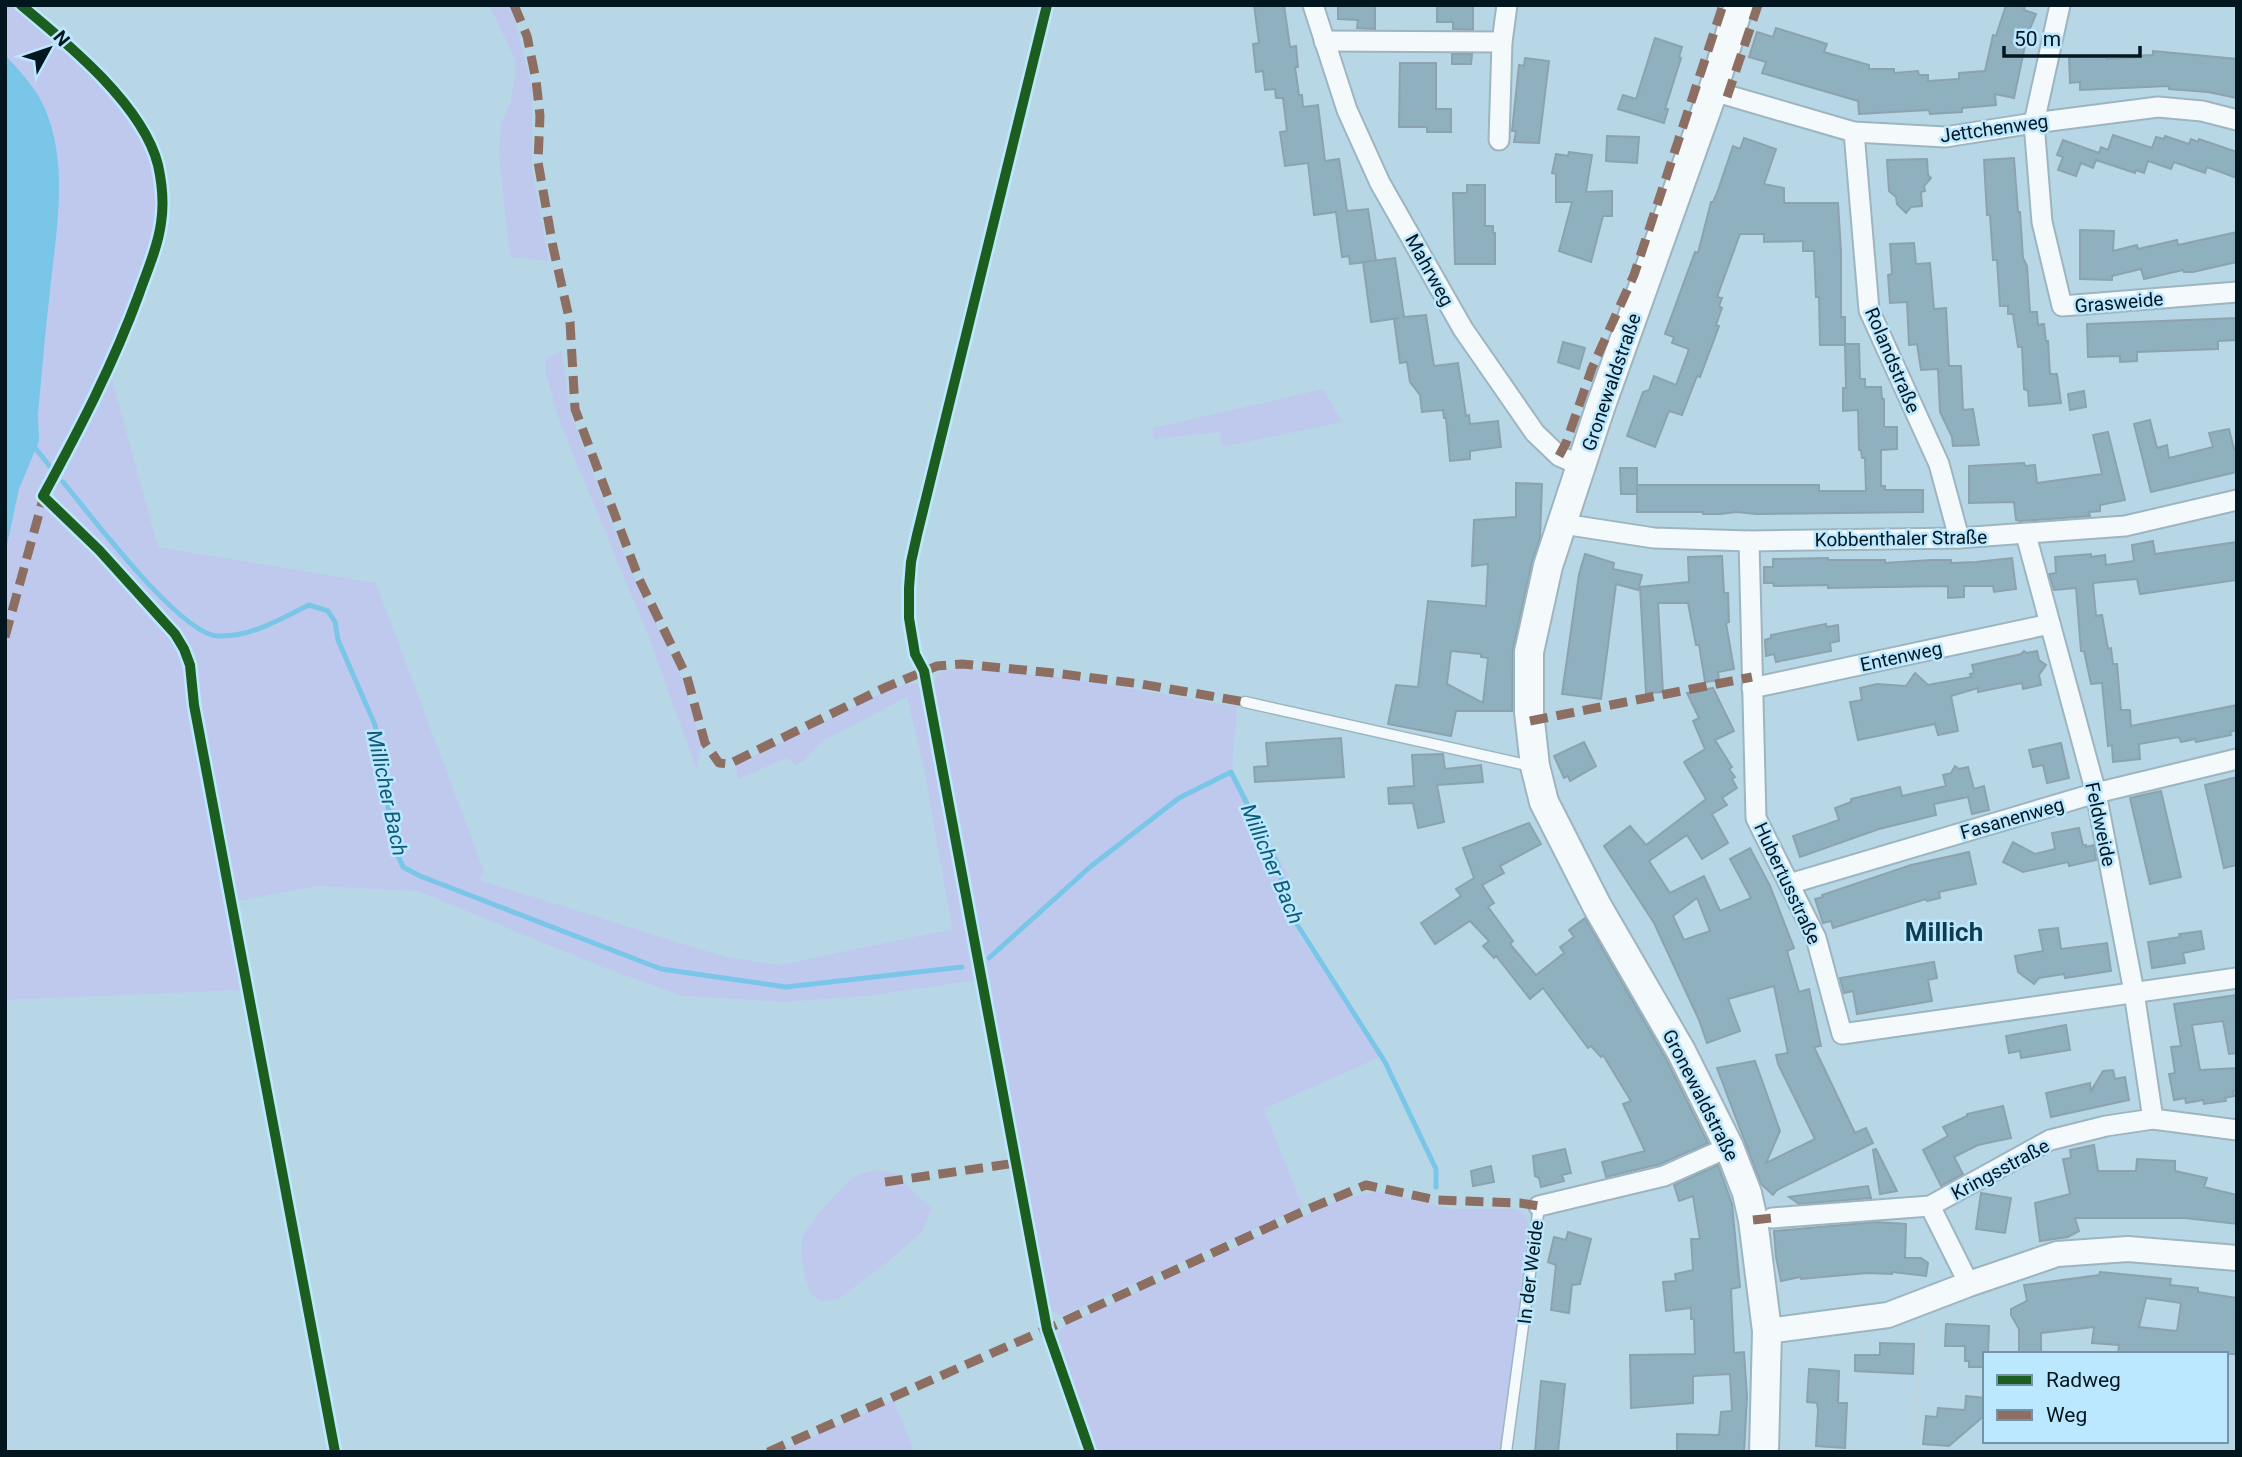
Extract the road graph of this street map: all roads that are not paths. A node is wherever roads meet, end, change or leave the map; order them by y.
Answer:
1 (1312, 5) edge
2 (1507, 5) edge
3 (1739, 5) edge
4 (2060, 5) edge
5 (1324, 41) junction
6 (1502, 42) junction
7 (1713, 91) junction
8 (2237, 120) edge
9 (2034, 122) junction
10 (1854, 132) junction
11 (1499, 140) dead end
12 (2237, 292) edge
13 (1582, 466) junction
14 (2237, 500) edge
15 (1563, 524) junction
16 (2026, 535) junction
17 (1959, 538) junction
18 (1749, 541) junction
19 (2050, 624) junction
20 (1752, 688) junction
21 (1245, 702) dead end
22 (2237, 759) edge
23 (1535, 766) junction
24 (2096, 793) junction
25 (1789, 884) junction
26 (2237, 978) edge
27 (2134, 992) junction
28 (2152, 1119) junction
29 (2237, 1130) edge
30 (1728, 1147) junction
31 (1539, 1206) joint
32 (1930, 1206) junction
33 (1772, 1219) dead end
34 (2237, 1258) edge
35 (1969, 1284) junction
36 (1767, 1331) junction
37 (1506, 1452) edge
38 (1764, 1452) edge

1 - 5 street, Mahrweg
2 - 6 street
3 - 7 main road, Gronewaldstraße
4 - 9 street
5 - 6 street
5 - 13 street, Mahrweg
6 - 11 street
7 - 10 street, Jettchenweg
7 - 13 main road, Gronewaldstraße
8 - 9 street, Jettchenweg
9 - 10 street, Jettchenweg
9 - 12 street, Grasweide
10 - 17 street, Rolandstraße
13 - 15 main road, Gronewaldstraße
14 - 16 street, Kobbenthaler Straße
15 - 18 street, Kobbenthaler Straße
15 - 23 main road, Gronewaldstraße
16 - 17 street, Kobbenthaler Straße
16 - 19 street, Feldweide
17 - 18 street, Kobbenthaler Straße
18 - 20 street, Hubertusstraße
19 - 20 street, Entenweg
19 - 24 street, Feldweide
20 - 25 street, Hubertusstraße
21 - 23 lane
22 - 24 street, Fasanenweg
23 - 30 main road, Gronewaldstraße
24 - 25 street, Fasanenweg
24 - 27 street, Feldweide
25 - 27 street, Hubertusstraße
26 - 27 street, Hubertusstraße
27 - 28 street, Feldweide
28 - 29 street, Kringsstraße
28 - 32 street, Kringsstraße
30 - 31 street, In der Weide
30 - 36 main road, Gronewaldstraße
31 - 37 lane, In der Weide
32 - 33 street, Kringsstraße
32 - 35 street, Kringsstraße
34 - 35 street
35 - 36 street
36 - 38 main road, Gronewaldstraße

